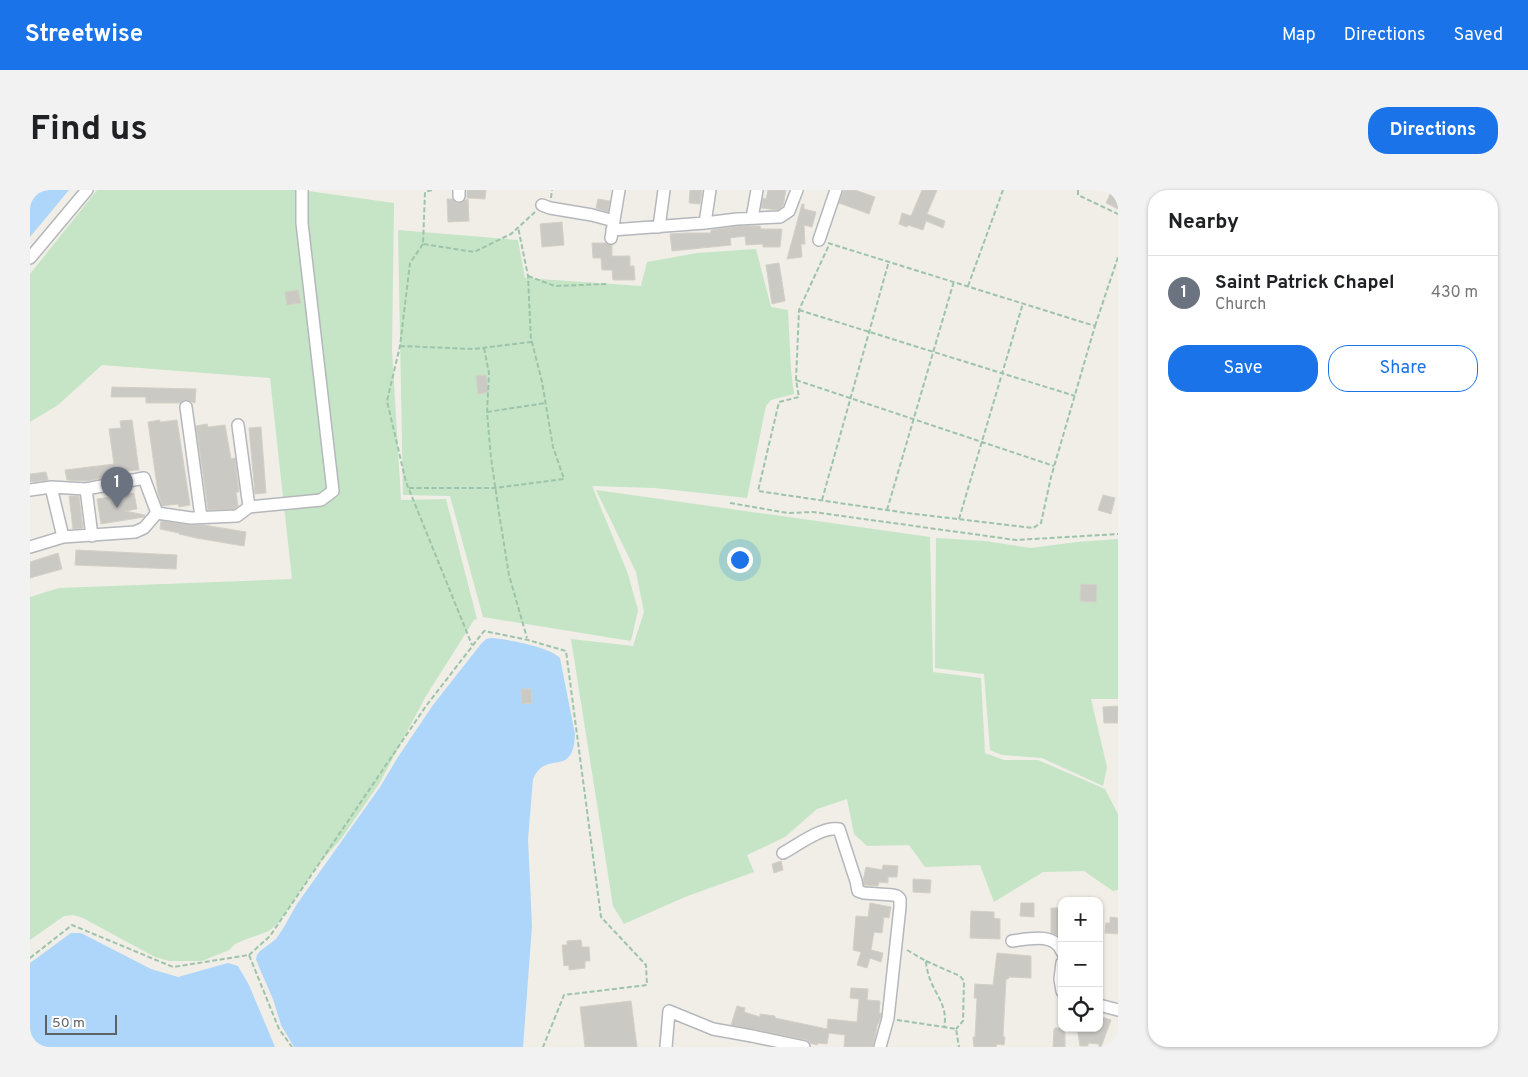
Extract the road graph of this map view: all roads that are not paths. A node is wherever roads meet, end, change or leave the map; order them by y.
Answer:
1 (87, 190) edge
2 (302, 190) edge
3 (619, 190) edge
4 (664, 190) edge
5 (710, 190) edge
6 (757, 190) edge
7 (797, 190) edge
8 (836, 190) edge
9 (542, 205) road end
10 (752, 218) junction
11 (704, 224) junction
12 (659, 227) junction
13 (612, 230) junction
14 (824, 242) road end
15 (30, 258) edge
16 (186, 407) dead end
17 (238, 425) dead end
18 (51, 487) junction
19 (86, 488) junction
20 (30, 490) edge
21 (249, 507) junction
22 (157, 513) junction
23 (201, 517) junction
24 (92, 536) junction
25 (63, 537) junction
26 (30, 547) edge
27 (783, 853) dead end
28 (1012, 941) dead end
29 (1058, 945) edge
30 (1103, 1006) edge
31 (1118, 1010) edge
32 (784, 1045) edge
33 (666, 1047) edge
34 (804, 1047) edge
35 (880, 1047) edge

1 - 15 street
2 - 21 street
3 - 13 street
4 - 12 street
5 - 11 street
6 - 10 street
7 - 10 street
8 - 14 street
9 - 13 street
10 - 11 street
11 - 12 street
12 - 13 street
16 - 23 street
17 - 21 street
18 - 19 street
18 - 20 street
18 - 25 street
19 - 22 street
19 - 24 street
21 - 23 street
22 - 23 street
22 - 24 street
24 - 25 street
25 - 26 street
27 - 35 street
28 - 29 street
30 - 31 street
32 - 33 street
32 - 34 street

